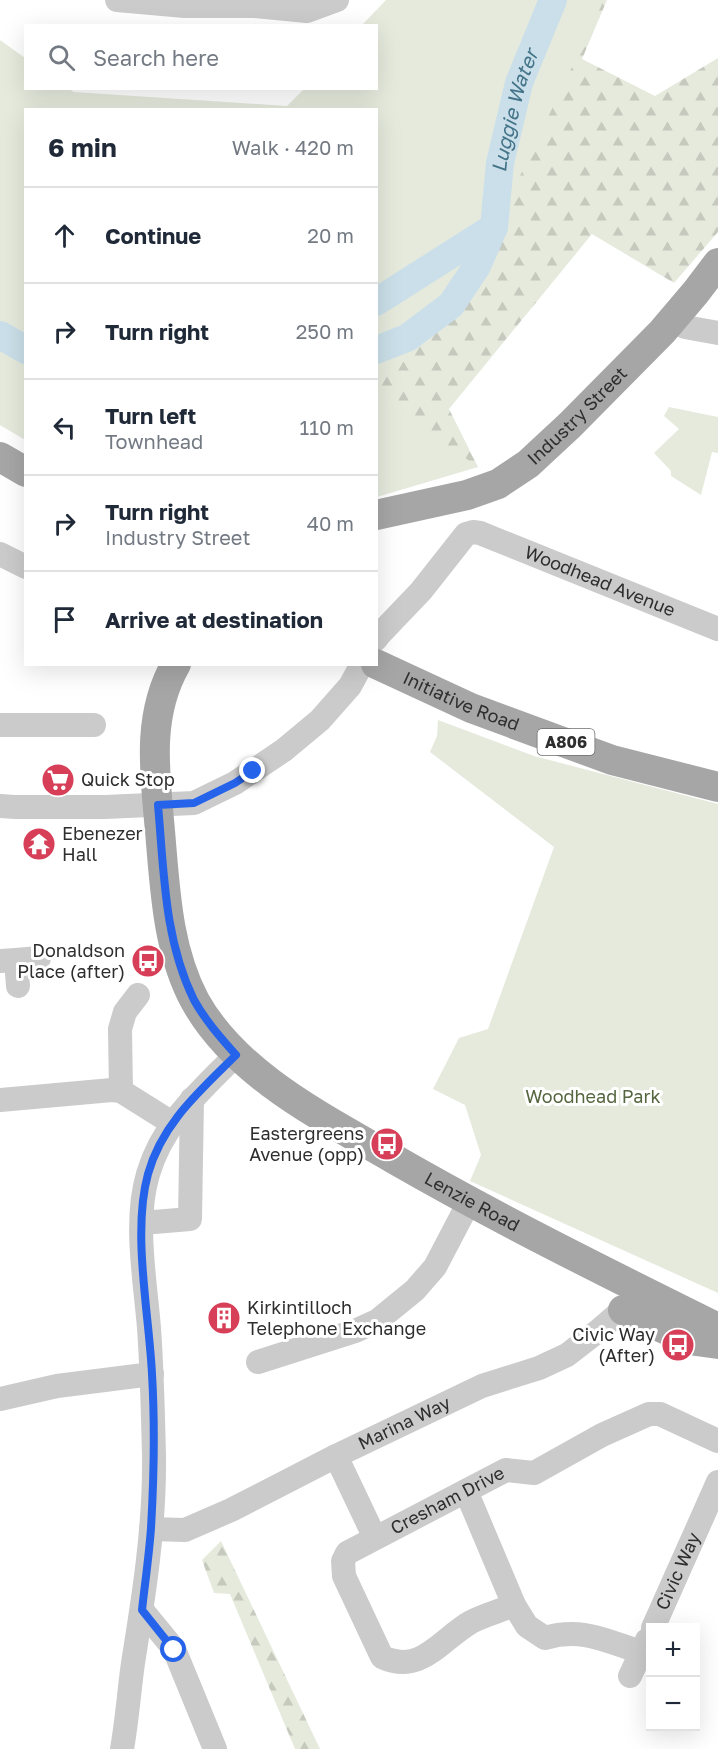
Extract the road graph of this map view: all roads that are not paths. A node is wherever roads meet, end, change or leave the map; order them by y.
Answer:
1 (117, 0) edge
2 (336, 0) edge
3 (718, 263) edge
4 (674, 319) junction
5 (718, 333) edge
6 (0, 457) edge
7 (24, 471) edge
8 (378, 515) edge
9 (718, 629) edge
10 (378, 637) edge
11 (378, 665) edge
12 (175, 666) edge
13 (361, 666) edge
14 (0, 725) edge
15 (94, 725) dead end
16 (718, 787) edge
17 (158, 805) junction
18 (0, 806) edge
19 (18, 960) edge
20 (18, 986) dead end
21 (138, 995) dead end
22 (236, 1055) junction
23 (121, 1091) junction
24 (192, 1098) junction
25 (0, 1100) edge
26 (172, 1123) junction
27 (469, 1202) junction
28 (142, 1223) junction
29 (633, 1301) junction
30 (718, 1328) edge
31 (718, 1344) edge
32 (258, 1362) dead end
33 (152, 1374) junction
34 (0, 1399) edge
35 (718, 1441) edge
36 (336, 1456) junction
37 (718, 1482) edge
38 (466, 1491) junction
39 (151, 1529) junction
40 (375, 1538) junction
41 (514, 1605) junction
42 (142, 1610) junction
43 (654, 1623) edge
44 (646, 1642) edge
45 (630, 1676) dead end
46 (122, 1749) edge
47 (215, 1749) edge

1 - 2 street
3 - 4 main road, Industry Street
4 - 5 street
4 - 8 main road, Industry Street
6 - 7 main road
9 - 10 street, Woodhead Avenue
11 - 16 main road, Initiative Road / A806
12 - 17 main road, Lenzie Road
13 - 17 street
14 - 15 street
17 - 18 street
17 - 22 main road, Lenzie Road
19 - 20 street
21 - 23 street
22 - 24 street
22 - 27 main road, Lenzie Road
23 - 25 street
23 - 26 street
24 - 26 street
24 - 28 street
26 - 28 street
27 - 29 main road, Lenzie Road
27 - 32 street
28 - 33 street
29 - 30 main road, Lenzie Road
29 - 31 main road
29 - 36 street, Marina Way
33 - 34 street
33 - 39 street
35 - 38 street, Cresham Drive
36 - 39 street, Marina Way
36 - 40 street
37 - 43 street, Civic Way
38 - 40 street, Cresham Drive
38 - 41 street
39 - 42 street
40 - 41 street, Cresham Drive
41 - 44 street
42 - 46 street
42 - 47 street
44 - 45 street

